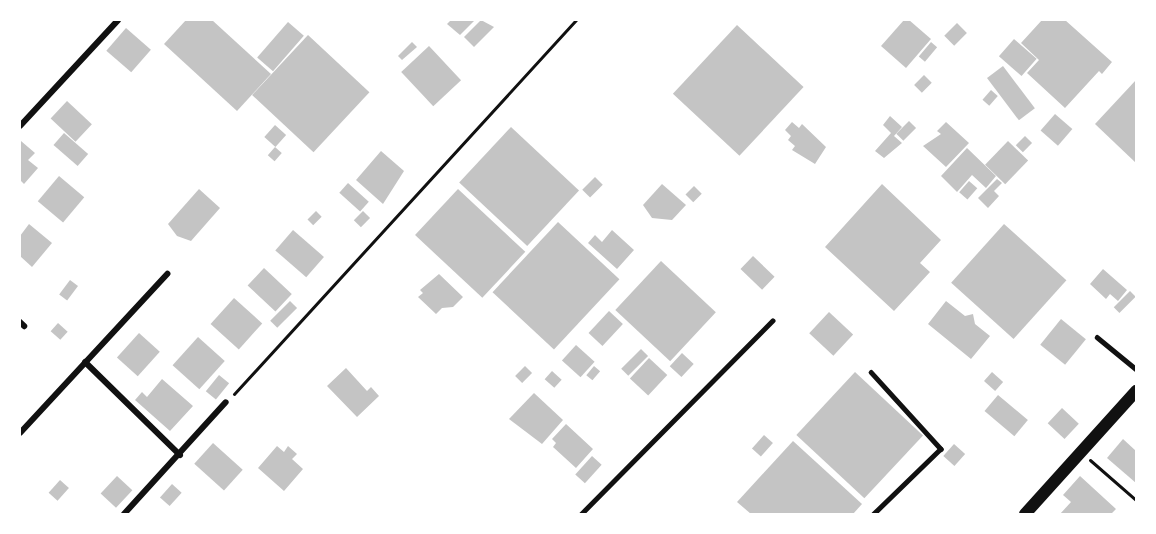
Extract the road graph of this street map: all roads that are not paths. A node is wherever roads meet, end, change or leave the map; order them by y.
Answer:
1 (118, 20) edge
2 (20, 126) edge
3 (166, 274) dead end
4 (772, 321) dead end
5 (1097, 337) dead end
6 (86, 362) junction
7 (1137, 369) edge
8 (871, 372) dead end
9 (1137, 391) edge
10 (226, 402) road end
11 (20, 433) edge
12 (180, 455) junction
13 (124, 514) edge
14 (581, 514) edge
15 (874, 514) edge
16 (1025, 514) edge

1 - 2 street
3 - 6 street
4 - 14 lane
5 - 7 lane
6 - 11 street
6 - 12 street
8 - 15 lane
9 - 16 main road
10 - 12 street
12 - 13 street

